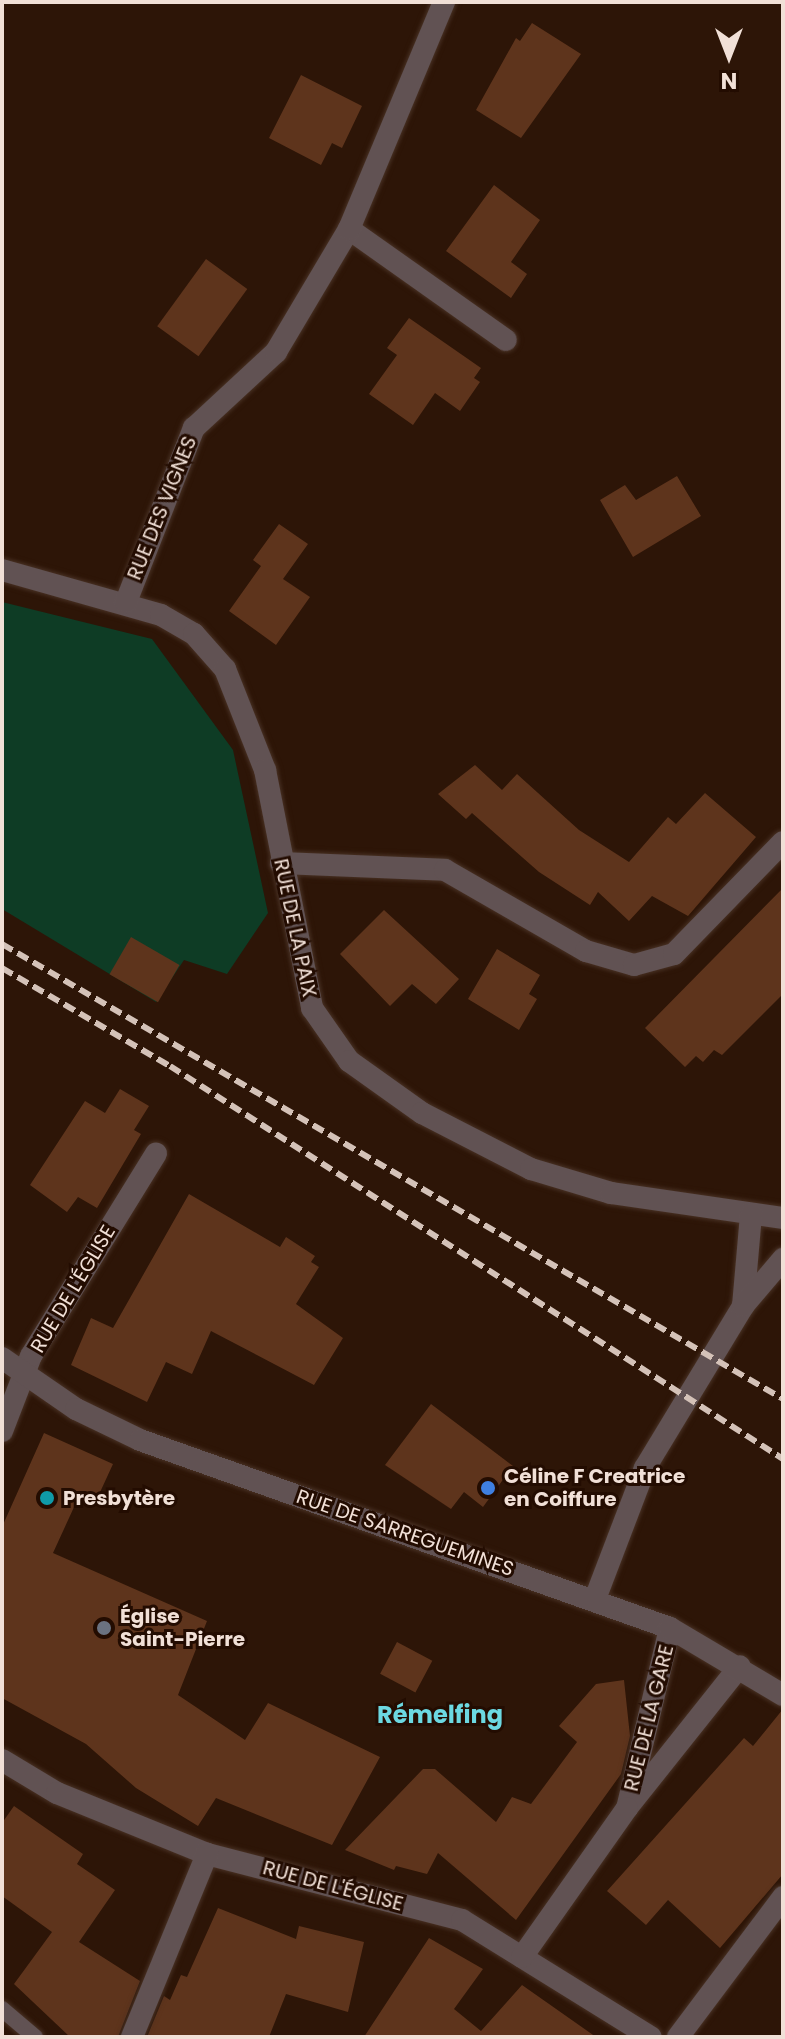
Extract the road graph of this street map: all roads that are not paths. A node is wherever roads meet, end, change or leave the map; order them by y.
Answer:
1 (444, 2) edge
2 (349, 229) junction
3 (506, 340) dead end
4 (2, 570) edge
5 (126, 602) junction
6 (783, 842) edge
7 (281, 863) junction
8 (156, 1154) dead end
9 (751, 1214) junction
10 (783, 1218) edge
11 (783, 1259) edge
12 (743, 1306) junction
13 (2, 1358) edge
14 (25, 1376) junction
15 (2, 1431) edge
16 (595, 1599) junction
17 (670, 1628) junction
18 (740, 1666) junction
19 (783, 1695) edge
20 (2, 1760) edge
21 (627, 1808) junction
22 (207, 1854) junction
23 (783, 1897) edge
24 (522, 1957) junction
25 (2, 2009) edge
26 (35, 2037) edge
27 (132, 2037) edge
28 (651, 2037) edge
29 (678, 2037) edge

1 - 2 street, RUE DES VIGNES
2 - 3 street
2 - 5 street, RUE DES VIGNES
4 - 5 street, RUE DE LA PAIX
5 - 7 street, RUE DE LA PAIX
6 - 7 street
7 - 9 street, RUE DE LA PAIX
8 - 14 street, RUE DE L'ÉGLISE
9 - 10 street, RUE DE LA PAIX
9 - 12 street
11 - 12 street
12 - 16 street
13 - 14 street, RUE DE SARREGUEMINES
14 - 15 street, RUE DE L'ÉGLISE
14 - 16 street, RUE DE SARREGUEMINES
16 - 17 street, RUE DE SARREGUEMINES
17 - 18 street, RUE DE SARREGUEMINES
17 - 21 street, RUE DE LA GARE
18 - 19 street, RUE DE SARREGUEMINES
18 - 21 street, RUE DE LA GARE
20 - 22 street, RUE DE L'ÉGLISE
21 - 24 street, RUE DE LA GARE
22 - 24 street, RUE DE L'ÉGLISE
22 - 27 street
23 - 29 street
24 - 28 street, RUE DE L'ÉGLISE
25 - 26 lane

